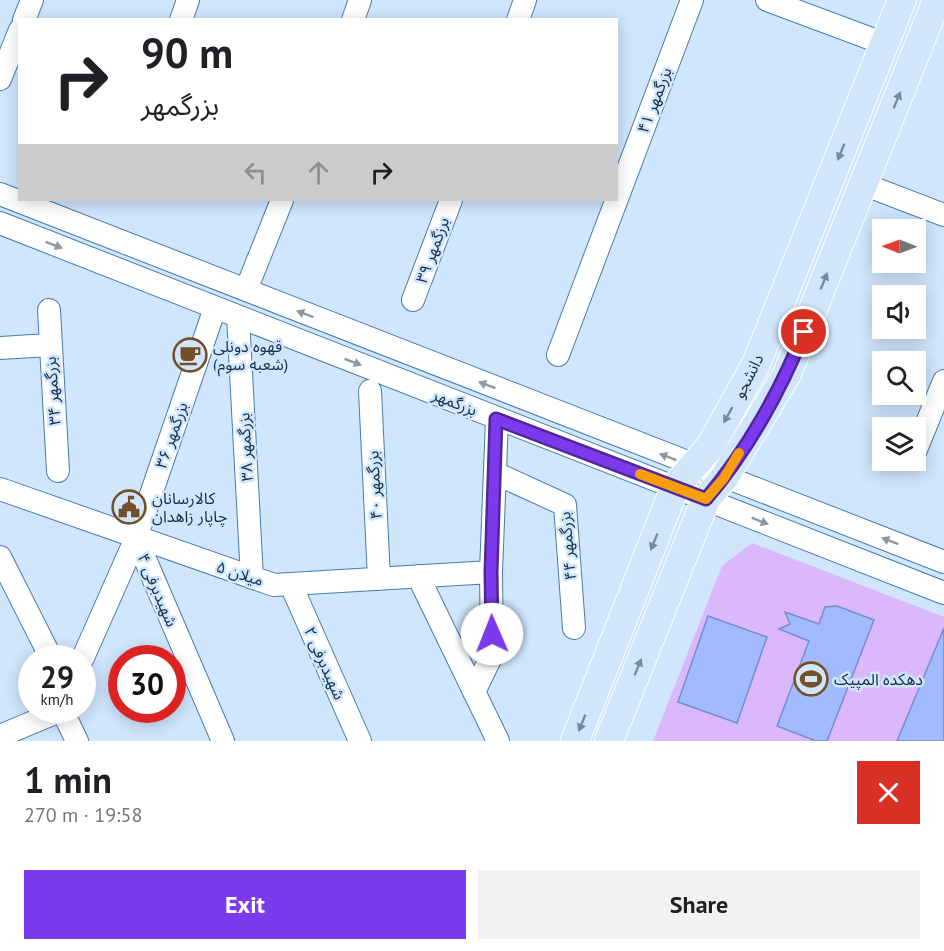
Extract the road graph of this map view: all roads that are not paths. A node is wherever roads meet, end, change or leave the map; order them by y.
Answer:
1 (32, 0) edge
2 (188, 0) edge
3 (360, 0) edge
4 (525, 0) edge
5 (692, 0) edge
6 (767, 0) edge
7 (902, 0) edge
8 (937, 0) edge
9 (25, 18) edge
10 (182, 18) edge
11 (354, 18) edge
12 (519, 18) edge
13 (18, 35) edge
14 (885, 44) junction
15 (0, 79) edge
16 (863, 184) junction
17 (0, 194) edge
18 (618, 196) edge
19 (282, 201) edge
20 (451, 201) edge
21 (616, 201) edge
22 (944, 215) edge
23 (0, 224) edge
24 (246, 290) junction
25 (413, 300) dead end
26 (215, 308) junction
27 (49, 310) dead end
28 (238, 317) junction
29 (49, 345) junction
30 (0, 348) edge
31 (558, 355) dead end
32 (944, 381) edge
33 (370, 392) dead end
34 (496, 419) junction
35 (926, 425) edge
36 (58, 471) dead end
37 (495, 473) junction
38 (684, 477) junction
39 (0, 489) edge
40 (715, 489) junction
41 (136, 538) junction
42 (0, 557) edge
43 (944, 562) edge
44 (491, 572) junction
45 (418, 576) junction
46 (252, 578) junction
47 (379, 579) junction
48 (291, 585) junction
49 (944, 593) edge
50 (574, 628) dead end
51 (44, 645) edge
52 (89, 645) edge
53 (474, 692) junction
54 (31, 723) edge
55 (68, 723) edge
56 (0, 736) edge
57 (77, 741) edge
58 (223, 741) edge
59 (360, 741) edge
60 (498, 741) edge
61 (575, 741) edge
62 (609, 741) edge

1 - 9 street
2 - 10 street
3 - 11 street
4 - 12 street
5 - 18 street, بزرگمهر ۴۱
6 - 14 street
7 - 14 main road, دانشجو
16 -> 8 main road, دانشجو
13 - 15 street
14 -> 38 main road, دانشجو
16 - 22 street
40 -> 16 main road, دانشجو
17 - 24 street, بزرگمهر
19 - 24 street
20 - 25 street, برزگمهر ۳۹
21 - 31 street, بزرگمهر ۴۱
23 -> 26 street, بزرگمهر
38 -> 24 street, بزرگمهر
26 - 28 street, بزرگمهر
26 - 41 street, بزرگمهر ۳۶
27 - 29 street, بزرگمهر ۳۴
28 -> 34 street, بزرگمهر
28 - 46 street, بزرگمهر ۳۸
29 - 30 street
29 - 36 street, بزرگمهر ۳۴
32 - 35 street
33 - 47 street, بزرگمهر ۴۰
34 - 37 street
34 - 38 street, بزرگمهر
37 - 44 street
37 - 50 street, بزرگمهر ۴۴
38 - 40 street, بزرگمهر
38 -> 61 main road, دانشجو
39 - 41 street, میلان ۵
43 -> 40 street, بزرگمهر
40 -> 49 street, بزرگمهر
62 -> 40 main road, دانشجو
41 - 46 street, میلان ۵
41 - 52 street, بزرگمهر ۳۶
41 - 58 street, شهیدبرفی ۴
42 - 51 street
44 - 45 street, میلان ۵
44 - 53 street
45 - 47 street, میلان ۵
45 - 53 street
46 - 48 street, میلان ۵
47 - 48 street, میلان ۵
48 - 59 street, شهیدبرفی ۲
53 - 60 street
54 - 56 street
55 - 57 street

